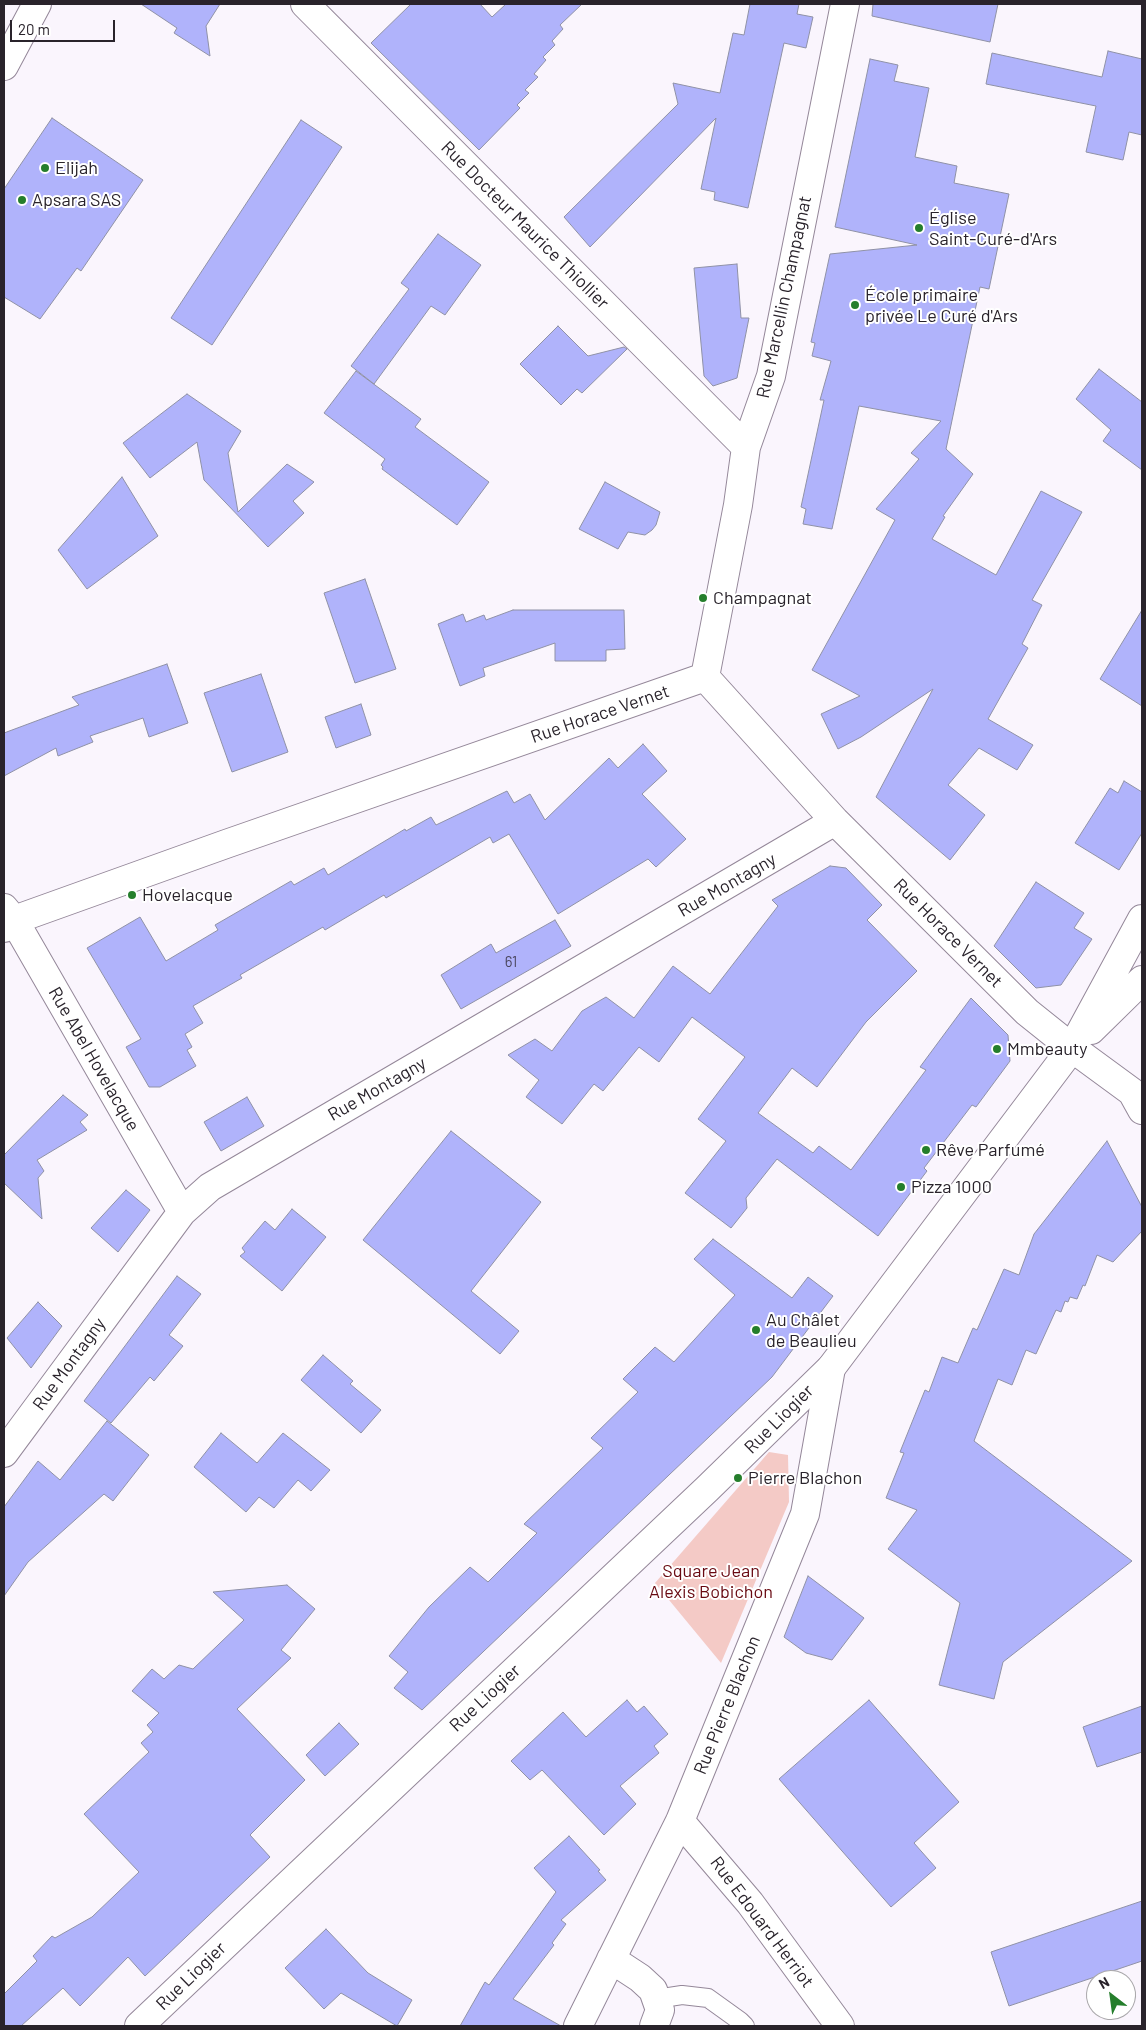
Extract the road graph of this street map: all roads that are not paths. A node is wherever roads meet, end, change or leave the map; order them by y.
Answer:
1 (37, 4) edge
2 (305, 4) edge
3 (845, 4) edge
4 (4, 66) edge
5 (746, 447) junction
6 (705, 677) junction
7 (835, 821) junction
8 (7, 919) edge
9 (1142, 919) edge
10 (1142, 980) edge
11 (1072, 1048) junction
12 (1142, 1110) edge
13 (182, 1212) junction
14 (831, 1368) junction
15 (9, 1439) edge
16 (680, 1821) junction
17 (611, 1959) junction
18 (656, 1999) junction
19 (139, 2026) edge
20 (578, 2026) edge
21 (654, 2026) edge
22 (745, 2026) edge
23 (840, 2026) edge

1 - 4 street
2 - 5 street, Rue Docteur Maurice Thiollier
3 - 5 street, Rue Marcellin Champagnat
5 - 6 street, Rue Marcellin Champagnat
6 - 7 street, Rue Horace Vernet
6 - 8 street, Rue Horace Vernet
7 - 11 street, Rue Horace Vernet
7 - 13 street, Rue Montagny
8 - 13 street, Rue Abel Hovelacque
9 - 11 street
10 - 11 street
11 - 12 street, Rue Horace Vernet
11 - 14 street, Rue Liogier
13 - 15 street, Rue Montagny
14 - 16 street, Rue Pierre Blachon
14 - 19 street, Rue Liogier
16 - 17 street, Rue Pierre Blachon
16 - 23 street, Rue Edouard Herriot
17 - 18 street
17 - 20 street, Rue Pierre Blachon
18 - 21 street
18 - 22 lane

